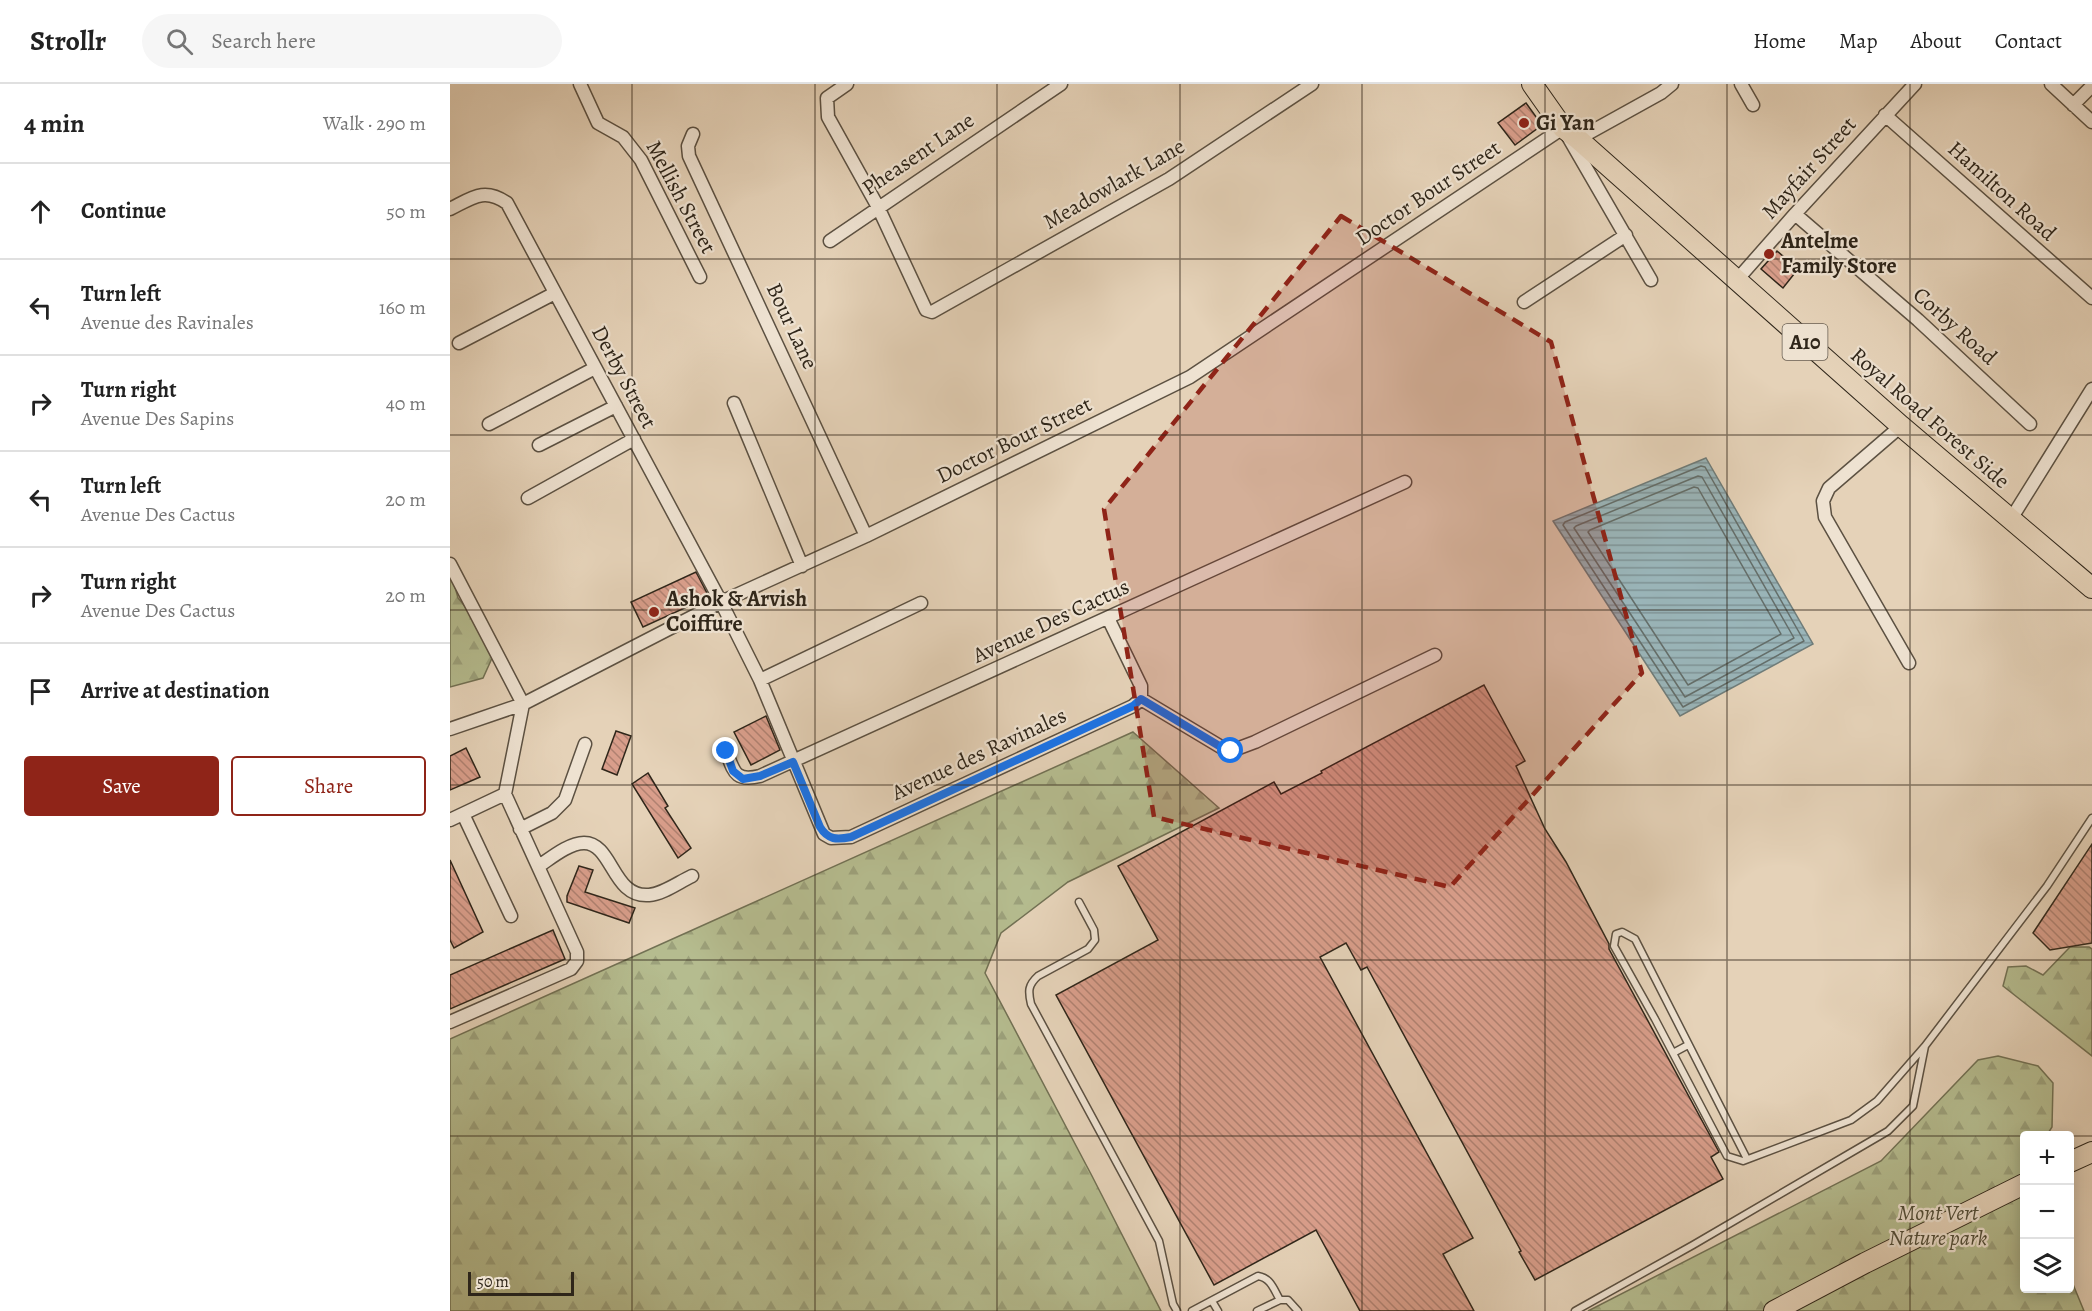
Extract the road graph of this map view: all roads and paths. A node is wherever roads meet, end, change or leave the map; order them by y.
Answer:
1 (580, 84) edge
2 (847, 84) edge
3 (1061, 84) edge
4 (1312, 84) edge
5 (1532, 84) edge
6 (1672, 84) edge
7 (1741, 84) edge
8 (1915, 84) edge
9 (2051, 84) edge
10 (2092, 86) edge
11 (1753, 105) dead end
12 (2073, 105) junction
13 (1885, 115) junction
14 (2092, 122) edge
15 (1570, 133) junction
16 (693, 134) dead end
17 (878, 207) junction
18 (450, 209) edge
19 (1795, 214) junction
20 (1626, 235) junction
21 (830, 241) dead end
22 (700, 277) dead end
23 (1651, 280) dead end
24 (1736, 281) junction
25 (555, 292) junction
26 (2092, 298) edge
27 (1524, 302) dead end
28 (459, 343) dead end
29 (596, 368) junction
30 (2092, 388) edge
31 (734, 403) dead end
32 (616, 406) junction
33 (489, 424) dead end
34 (2030, 424) dead end
35 (1901, 426) junction
36 (634, 439) junction
37 (539, 445) dead end
38 (1405, 483) dead end
39 (528, 498) dead end
40 (2011, 519) junction
41 (866, 536) junction
42 (450, 564) edge
43 (802, 566) junction
44 (2092, 588) edge
45 (721, 602) junction
46 (921, 603) dead end
47 (1108, 618) junction
48 (1435, 655) dead end
49 (1909, 663) dead end
50 (760, 680) junction
51 (1141, 699) junction
52 (524, 704) junction
53 (450, 729) edge
54 (585, 744) dead end
55 (726, 751) dead end
56 (793, 762) junction
57 (505, 794) junction
58 (463, 814) junction
59 (2092, 818) edge
60 (450, 820) edge
61 (520, 829) junction
62 (831, 838) joint
63 (539, 866) junction
64 (692, 876) dead end
65 (1079, 902) dead end
66 (511, 916) dead end
67 (450, 1022) edge
68 (1688, 1045) junction
69 (1925, 1046) junction
70 (1673, 1053) junction
71 (2092, 1152) edge
72 (1748, 1159) junction
73 (2074, 1160) edge
74 (2023, 1185) edge
75 (1280, 1300) junction
76 (1212, 1301) junction
77 (1177, 1311) edge
78 (1192, 1311) edge
79 (1218, 1311) edge
80 (1257, 1311) edge
81 (1298, 1311) edge
82 (1575, 1311) edge
83 (1774, 1311) edge

1 - 22 street, Mellish Street
2 - 17 street
3 - 17 street, Pheasent Lane
4 - 17 street, Meadowlark Lane
5 - 15 main road, Royal Road Forest Side / A10
6 - 15 street, Doctor Bour Street
7 - 11 street
8 - 13 street, Mayfair Street
9 - 12 street
10 - 12 street
12 - 14 street
13 - 19 street, Mayfair Street
13 - 26 street, Hamilton Road
15 - 20 street
15 - 24 main road, Royal Road Forest Side / A10
15 - 41 street, Doctor Bour Street
16 - 41 street, Bour Lane
17 - 21 street, Pheasent Lane
18 - 25 street, Derby Street
19 - 24 street, Mayfair Street
19 - 34 street, Corby Road
20 - 23 street
20 - 27 street
24 - 35 main road, Royal Road Forest Side / A10
25 - 28 street
25 - 29 street, Derby Street
29 - 32 street, Derby Street
29 - 33 street
30 - 40 street
31 - 43 street
32 - 36 street, Derby Street
32 - 37 street
35 - 40 main road, Royal Road Forest Side / A10
35 - 49 street
36 - 39 street
36 - 45 street, Derby Street
38 - 47 street, Avenue Des Cactus
40 - 44 main road, Royal Road Forest Side / A10
41 - 43 street, Doctor Bour Street
42 - 52 street
43 - 45 street, Doctor Bour Street
45 - 50 street, Derby Street
45 - 52 street, Doctor Bour Street
46 - 50 street
47 - 51 street
47 - 56 street, Avenue Des Cactus
48 - 51 street
50 - 56 street, Derby Street
51 - 62 street, Avenue des Ravinales
52 - 53 street, Doctor Bour Street
52 - 57 street
54 - 61 street
55 - 56 street, Avenue Des Cactus
56 - 62 street, Derby Street
57 - 58 street
57 - 61 street
58 - 60 street
58 - 66 street
59 - 69 lane
61 - 63 street
63 - 64 street
63 - 67 street
65 - 77 lane
68 - 70 lane
68 - 70 lane
68 - 72 lane
69 - 72 lane
69 - 82 lane
70 - 72 lane
71 - 73 main road
74 - 83 main road
75 - 76 lane
75 - 80 lane
75 - 81 lane
76 - 78 lane
76 - 79 lane

